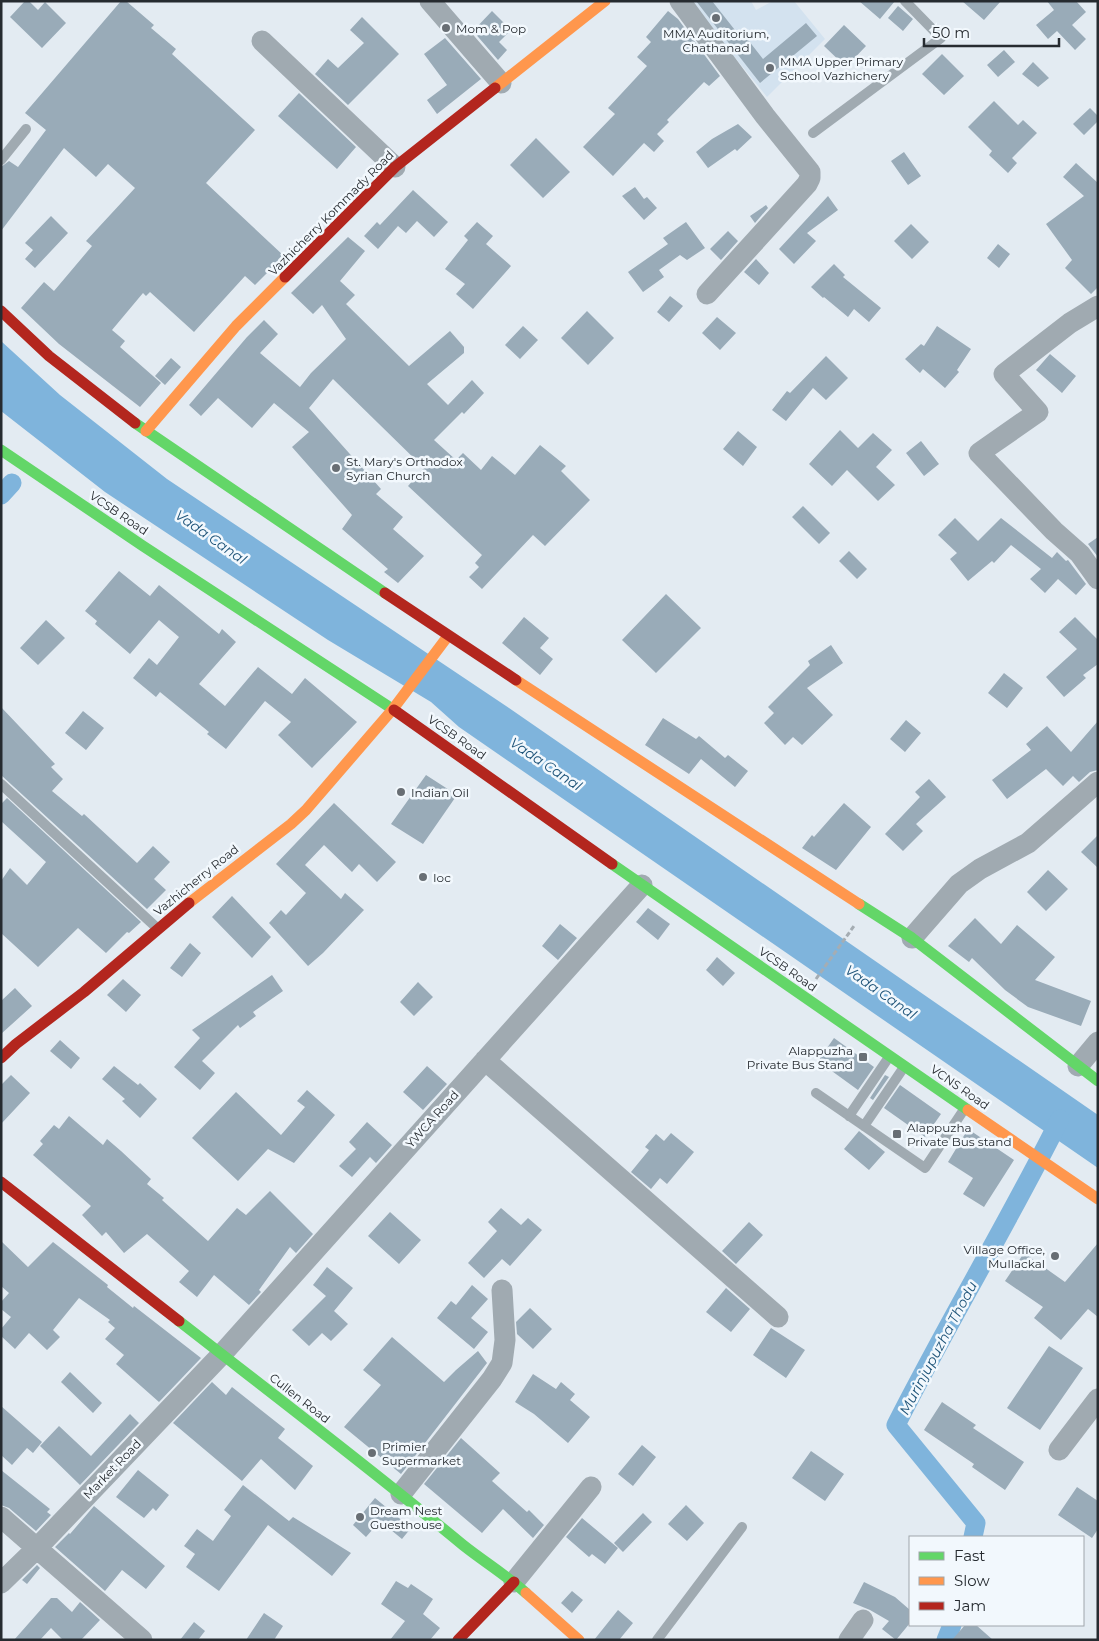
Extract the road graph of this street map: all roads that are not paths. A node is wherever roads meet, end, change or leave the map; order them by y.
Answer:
1 (430, 1) edge
2 (605, 1) edge
3 (680, 1) edge
4 (906, 1) edge
5 (262, 41) dead end
6 (502, 83) junction
7 (26, 129) dead end
8 (813, 133) dead end
9 (1, 160) edge
10 (394, 167) junction
11 (707, 294) dead end
12 (1098, 306) edge
13 (1, 311) edge
14 (146, 431) junction
15 (1, 450) edge
16 (1098, 579) edge
17 (448, 636) junction
18 (394, 709) junction
19 (1098, 782) edge
20 (1, 784) edge
21 (642, 885) junction
22 (157, 929) junction
23 (912, 938) junction
24 (1098, 1042) edge
25 (890, 1056) junction
26 (1, 1058) edge
27 (485, 1060) junction
28 (905, 1066) junction
29 (1078, 1066) junction
30 (1098, 1081) edge
31 (816, 1093) dead end
32 (965, 1107) junction
33 (849, 1116) junction
34 (864, 1126) junction
35 (1, 1182) edge
36 (1098, 1199) edge
37 (502, 1290) dead end
38 (778, 1317) dead end
39 (222, 1354) junction
40 (1098, 1399) edge
41 (1059, 1450) dead end
42 (591, 1488) dead end
43 (401, 1494) junction
44 (1, 1517) edge
45 (742, 1527) dead end
46 (37, 1548) junction
47 (514, 1582) junction
48 (1, 1583) edge
49 (863, 1620) dead end
50 (142, 1640) edge
51 (458, 1640) edge
52 (579, 1640) edge
53 (657, 1640) edge
54 (849, 1640) edge

1 - 6 street
2 - 6 main road, Vazhicherry Kommady Road
3 - 11 street
4 - 8 lane
5 - 10 street
6 - 10 main road, Vazhicherry Kommady Road
7 - 9 lane
10 - 14 main road, Vazhicherry Kommady Road
12 - 16 street
13 - 14 main road
14 - 17 main road
15 - 18 main road, VCSB Road
17 - 18 main road, Vazhicherry Road
17 - 23 main road
18 - 21 main road, VCSB Road
18 - 22 main road, Vazhicherry Road
19 - 23 street
20 - 22 lane
21 - 25 main road, VCSB Road
21 - 27 street, YWCA Road
22 - 26 main road, Vazhicherry Road
23 - 29 main road
24 - 29 street
25 - 28 main road, VCNS Road
25 - 33 lane
27 - 38 street
27 - 39 street, YWCA Road
28 - 32 main road, VCNS Road
28 - 34 lane
29 - 30 main road
31 - 33 lane
32 - 34 lane
32 - 36 main road, VCNS Road
33 - 34 lane
35 - 39 main road, Cullen Road
37 - 43 street
39 - 43 main road, Cullen Road
39 - 46 street, Market Road
40 - 41 street
42 - 47 street
43 - 47 main road, Cullen Road
44 - 46 street
45 - 53 lane
46 - 48 street, Market Road
46 - 50 street
47 - 51 main road
47 - 52 main road, Cullen Road
49 - 54 street

